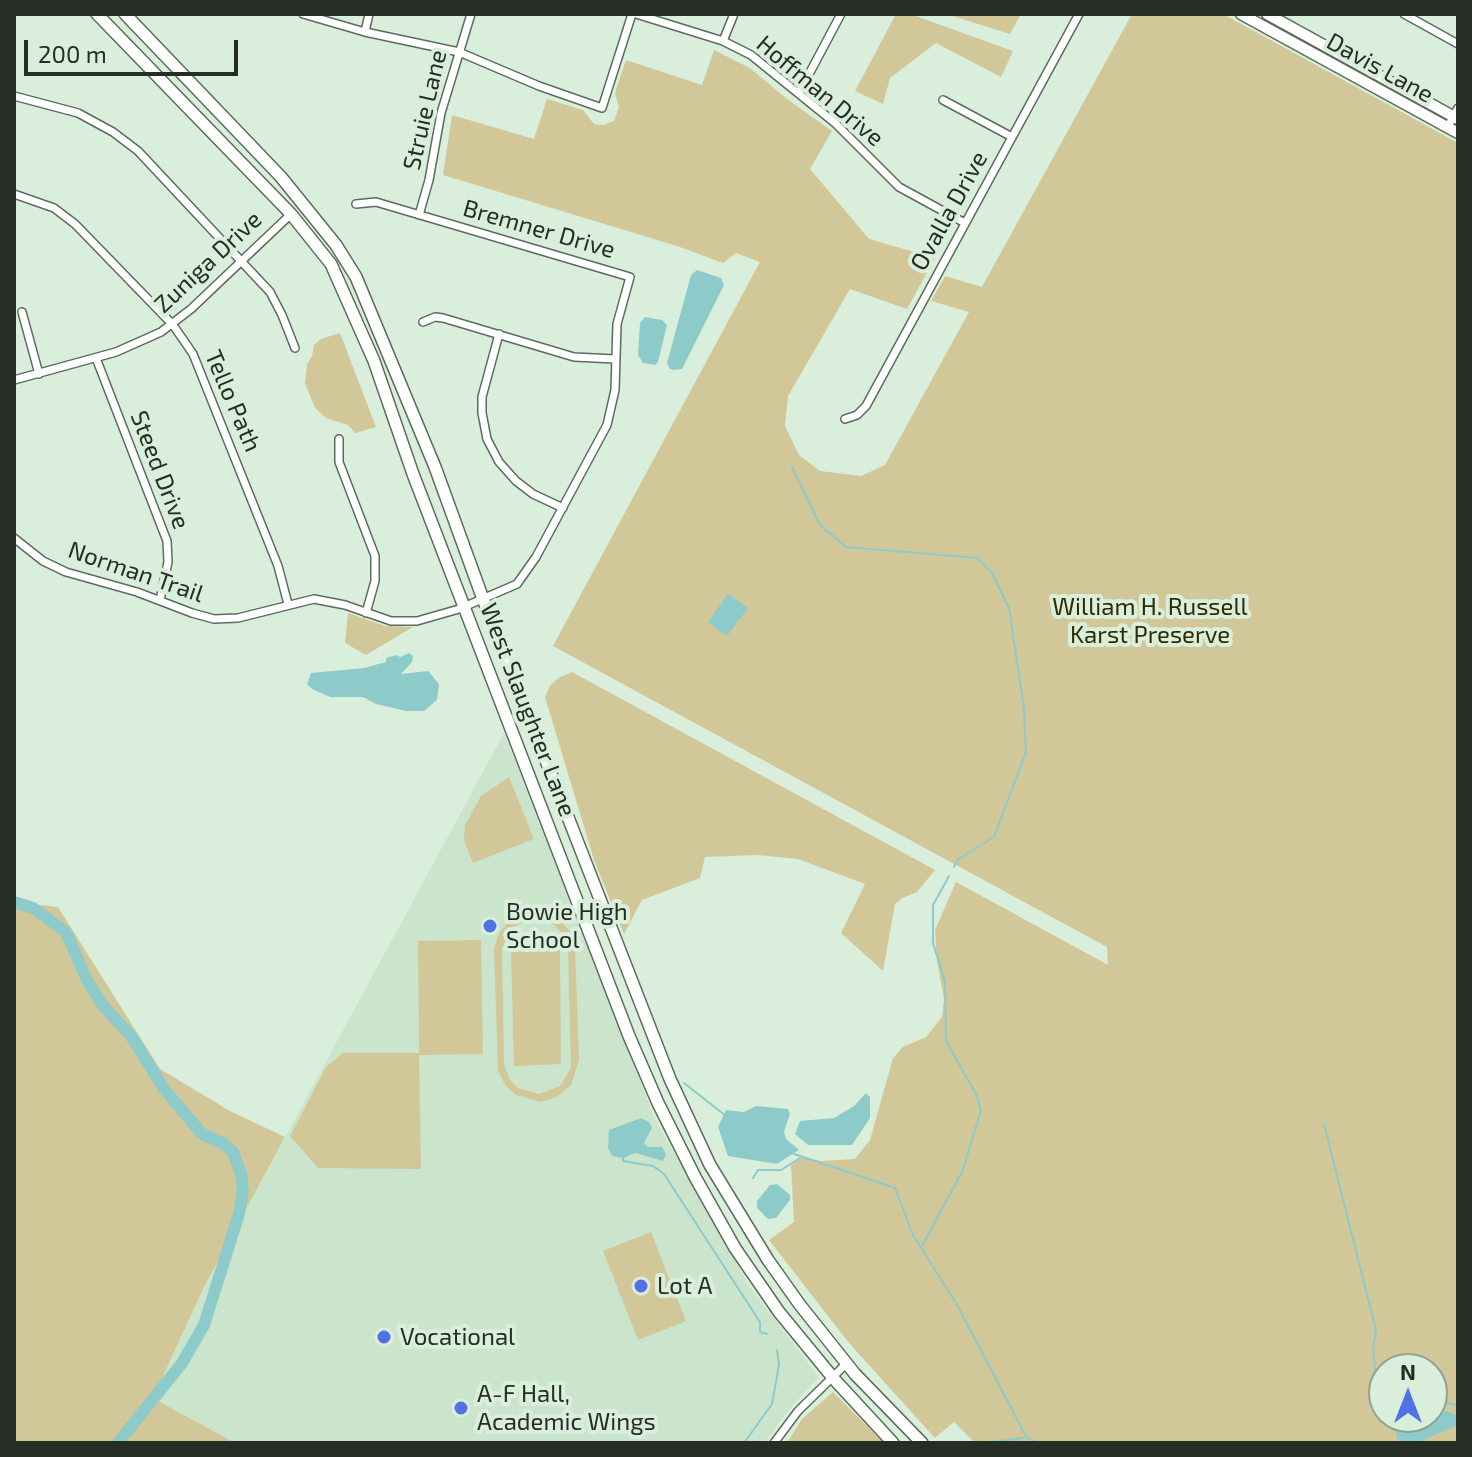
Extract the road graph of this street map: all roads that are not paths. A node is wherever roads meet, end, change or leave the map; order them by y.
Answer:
1 (97, 14) edge
2 (125, 14) edge
3 (303, 14) edge
4 (369, 14) edge
5 (471, 14) edge
6 (634, 14) edge
7 (734, 14) edge
8 (841, 14) edge
9 (1079, 14) edge
10 (1241, 14) edge
11 (1267, 14) edge
12 (1404, 14) edge
13 (365, 32) junction
14 (723, 41) junction
15 (1458, 44) edge
16 (459, 52) junction
17 (196, 86) junction
18 (799, 93) junction
19 (15, 98) edge
20 (181, 100) junction
21 (943, 100) dead end
22 (1456, 115) edge
23 (1447, 128) junction
24 (1458, 133) edge
25 (1012, 137) junction
26 (14, 194) edge
27 (356, 204) dead end
28 (291, 214) junction
29 (419, 215) junction
30 (965, 223) junction
31 (242, 260) junction
32 (22, 312) dead end
33 (423, 322) dead end
34 (173, 325) junction
35 (499, 334) junction
36 (295, 348) dead end
37 (387, 349) junction
38 (371, 354) junction
39 (96, 358) junction
40 (615, 359) junction
41 (39, 374) junction
42 (14, 380) edge
43 (845, 419) dead end
44 (339, 439) dead end
45 (563, 508) junction
46 (14, 538) edge
47 (483, 599) junction
48 (160, 600) junction
49 (288, 604) junction
50 (465, 606) junction
51 (366, 613) junction
52 (670, 1079) junction
53 (652, 1086) junction
54 (846, 1364) junction
55 (834, 1379) junction
56 (774, 1443) edge
57 (893, 1443) edge
58 (922, 1443) edge

1 - 20 main road, West Slaughter Lane
2 - 17 main road, West Slaughter Lane
3 - 13 street
4 - 13 street
5 - 16 street, Struie Lane
6 - 14 street, Hoffman Drive
6 - 16 street
7 - 14 street
8 - 18 street
9 - 25 street, Ovalla Drive
10 - 23 main road, Davis Lane
11 - 22 main road, Davis Lane
12 - 15 street
13 - 16 street
14 - 18 street, Hoffman Drive
16 - 29 street, Struie Lane
17 - 20 main road
17 - 37 main road, West Slaughter Lane
18 - 30 street, Hoffman Drive
19 - 31 street
20 - 28 main road, West Slaughter Lane
21 - 25 street
22 - 23 street
23 - 24 main road, Davis Lane
25 - 30 street, Ovalla Drive
26 - 34 street, Tello Path
27 - 29 street, Bremner Drive
28 - 31 street, Zuniga Drive
28 - 38 main road, West Slaughter Lane
29 - 40 street, Bremner Drive
30 - 43 street, Ovalla Drive
31 - 34 street, Zuniga Drive
31 - 36 street
32 - 41 street
33 - 35 street
34 - 39 street, Zuniga Drive
34 - 49 street, Tello Path
35 - 40 street
35 - 45 street
37 - 38 main road
37 - 47 main road, West Slaughter Lane
38 - 50 main road, West Slaughter Lane
39 - 41 street, Zuniga Drive
39 - 48 street, Steed Drive
40 - 45 street, Bremner Drive
41 - 42 street, Zuniga Drive
44 - 51 street
45 - 47 street, Bremner Drive
46 - 48 street, Norman Trail
47 - 50 street, Norman Trail
47 - 52 main road, West Slaughter Lane
48 - 49 street, Norman Trail
49 - 51 street, Norman Trail
50 - 51 street, Norman Trail
50 - 53 main road, West Slaughter Lane
52 - 53 main road
52 - 54 main road, West Slaughter Lane
53 - 55 main road, West Slaughter Lane
54 - 55 street
54 - 58 main road, West Slaughter Lane
55 - 56 street
55 - 57 main road, West Slaughter Lane

